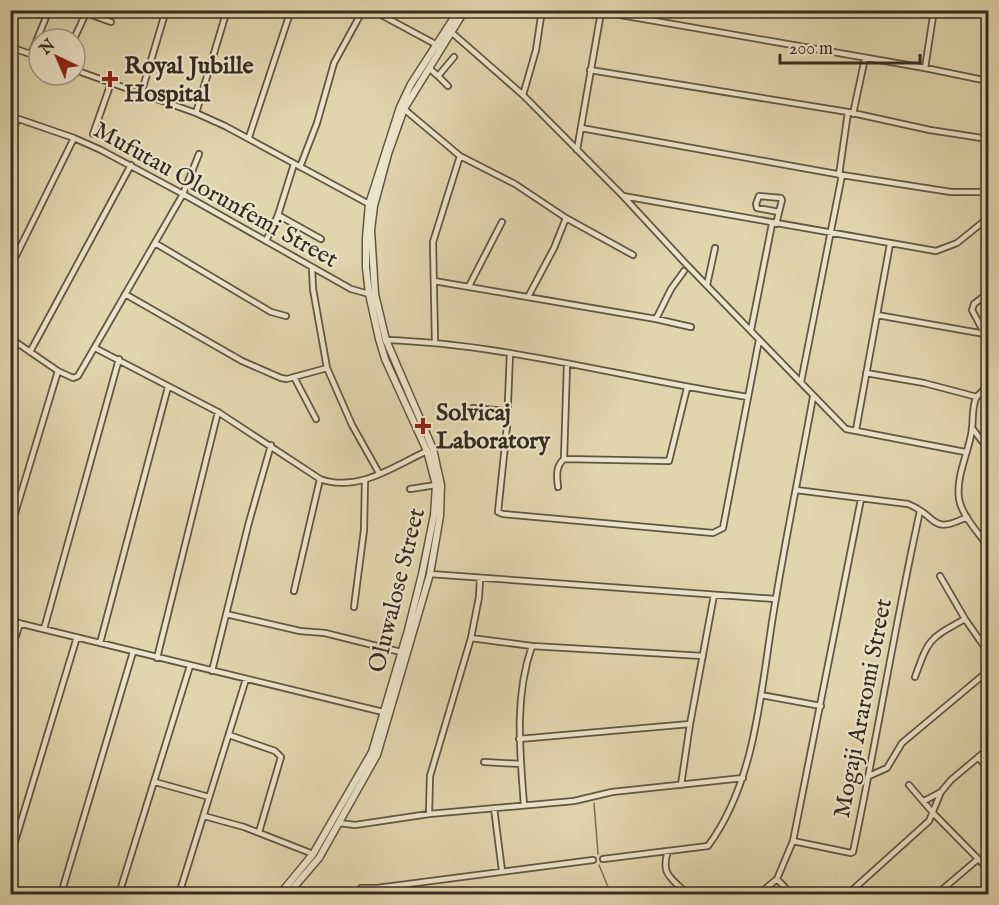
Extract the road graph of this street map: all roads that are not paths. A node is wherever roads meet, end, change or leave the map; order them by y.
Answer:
1 (50, 10) edge
2 (166, 10) edge
3 (227, 10) edge
4 (291, 10) edge
5 (363, 10) edge
6 (372, 10) edge
7 (459, 10) edge
8 (465, 10) edge
9 (542, 10) edge
10 (592, 10) edge
11 (934, 10) edge
12 (601, 12) junction
13 (609, 12) edge
14 (111, 22) dead end
15 (43, 27) edge
16 (80, 27) edge
17 (450, 31) junction
18 (437, 45) junction
19 (10, 47) edge
20 (27, 53) edge
21 (454, 57) dead end
22 (864, 58) junction
23 (429, 68) junction
24 (925, 68) junction
25 (590, 70) junction
26 (87, 74) edge
27 (438, 76) junction
28 (988, 81) edge
29 (111, 83) junction
30 (448, 87) dead end
31 (141, 94) junction
32 (523, 95) junction
33 (404, 109) junction
34 (196, 113) junction
35 (851, 113) junction
36 (10, 116) edge
37 (18, 119) junction
38 (581, 128) junction
39 (10, 133) edge
40 (93, 134) dead end
41 (249, 137) junction
42 (74, 138) junction
43 (988, 139) edge
44 (577, 150) junction
45 (199, 154) dead end
46 (460, 156) junction
47 (294, 164) junction
48 (131, 165) junction
49 (300, 167) junction
50 (840, 175) junction
51 (988, 192) edge
52 (183, 194) junction
53 (623, 196) junction
54 (369, 204) junction
55 (779, 212) junction
56 (278, 215) junction
57 (566, 218) junction
58 (988, 218) edge
59 (502, 222) dead end
60 (774, 224) junction
61 (831, 232) junction
62 (321, 239) dead end
63 (266, 241) junction
64 (155, 243) junction
65 (890, 244) junction
66 (715, 248) dead end
67 (633, 255) dead end
68 (10, 267) edge
69 (312, 268) junction
70 (684, 271) dead end
71 (434, 281) junction
72 (707, 285) junction
73 (469, 286) junction
74 (988, 293) edge
75 (125, 294) junction
76 (369, 294) junction
77 (528, 297) junction
78 (877, 315) junction
79 (286, 316) dead end
80 (656, 319) junction
81 (691, 327) dead end
82 (751, 330) junction
83 (985, 334) junction
84 (10, 338) edge
85 (386, 340) junction
86 (759, 340) junction
87 (988, 340) edge
88 (435, 341) junction
89 (95, 348) junction
90 (30, 352) junction
91 (510, 353) junction
92 (119, 359) junction
93 (567, 364) junction
94 (327, 368) junction
95 (58, 371) junction
96 (866, 373) junction
97 (294, 377) junction
98 (801, 382) junction
99 (988, 384) edge
100 (168, 387) junction
101 (687, 388) junction
102 (748, 397) junction
103 (813, 397) junction
104 (977, 397) junction
105 (473, 408) dead end
106 (507, 411) junction
107 (218, 412) junction
108 (316, 418) dead end
109 (972, 428) junction
110 (856, 430) junction
111 (271, 446) junction
112 (988, 449) edge
113 (427, 451) junction
114 (965, 452) junction
115 (564, 459) junction
116 (379, 473) junction
117 (320, 479) junction
118 (365, 480) junction
119 (436, 485) junction
120 (558, 487) dead end
121 (410, 489) dead end
122 (796, 490) junction
123 (861, 499) junction
124 (920, 511) junction
125 (968, 517) junction
126 (10, 530) edge
127 (988, 547) edge
128 (430, 574) junction
129 (940, 576) dead end
130 (480, 579) junction
131 (294, 591) dead end
132 (714, 595) junction
133 (776, 599) junction
134 (354, 607) dead end
135 (226, 614) junction
136 (965, 620) junction
137 (10, 621) edge
138 (20, 623) junction
139 (44, 628) junction
140 (77, 637) junction
141 (471, 638) junction
142 (100, 643) junction
143 (532, 646) junction
144 (133, 652) junction
145 (401, 652) junction
146 (988, 652) edge
147 (10, 655) edge
148 (703, 656) junction
149 (156, 658) junction
150 (190, 666) junction
151 (399, 670) junction
152 (212, 671) junction
153 (988, 671) edge
154 (915, 677) dead end
155 (246, 679) junction
156 (761, 695) junction
157 (821, 706) junction
158 (383, 712) junction
159 (690, 724) junction
160 (229, 735) junction
161 (519, 740) junction
162 (988, 749) edge
163 (978, 757) junction
164 (484, 762) dead end
165 (521, 764) junction
166 (988, 769) edge
167 (869, 776) junction
168 (744, 778) junction
169 (155, 782) junction
170 (681, 785) junction
171 (909, 785) dead end
172 (940, 792) junction
173 (210, 796) junction
174 (924, 801) junction
175 (524, 805) junction
176 (494, 808) junction
177 (934, 813) junction
178 (429, 814) junction
179 (204, 816) junction
180 (339, 823) junction
181 (260, 832) junction
182 (793, 841) junction
183 (668, 851) junction
184 (313, 854) junction
185 (10, 858) edge
186 (603, 859) dead end
187 (978, 859) junction
188 (593, 860) dead end
189 (988, 869) edge
190 (502, 871) junction
191 (777, 879) junction
192 (377, 888) junction
193 (290, 893) edge
194 (61, 894) edge
195 (120, 894) edge
196 (179, 894) edge
197 (280, 894) edge
198 (299, 894) edge
199 (356, 894) edge
200 (374, 894) edge
201 (687, 894) edge
202 (759, 894) edge
203 (791, 894) edge
204 (848, 894) edge
205 (937, 894) edge

1 - 15 street
2 - 31 street
3 - 34 street
4 - 41 street
5 - 49 street
6 - 18 street
7 - 17 street, Oluwalose Street
8 - 17 street, Oluwalose Street
9 - 32 street
10 - 12 street
11 - 24 street
12 - 13 street
12 - 25 street
13 - 22 street
14 - 16 street
17 - 18 street, Oluwalose Street
17 - 23 street, Oluwalose Street
17 - 32 street
18 - 54 street, Oluwalose Street
19 - 20 street
21 - 27 street
22 - 24 street
22 - 35 street
23 - 27 street
23 - 33 street, Oluwalose Street
24 - 28 street
25 - 35 street
25 - 38 street
26 - 29 street
27 - 30 street
29 - 31 street
29 - 40 street
31 - 34 street
32 - 44 street
33 - 46 street
33 - 85 street, Oluwalose Street
34 - 41 street
35 - 43 street
35 - 50 street
36 - 37 street, Mufutau Olorunfemi Street
37 - 39 street
37 - 42 street, Mufutau Olorunfemi Street
38 - 44 street
38 - 50 street
41 - 47 street
42 - 48 street, Mufutau Olorunfemi Street
42 - 68 street
44 - 53 street
45 - 52 street
46 - 57 street
46 - 71 street
47 - 49 street
47 - 56 street
48 - 52 street, Mufutau Olorunfemi Street
48 - 90 street
49 - 54 street
50 - 51 street
50 - 61 street
52 - 63 street, Mufutau Olorunfemi Street
52 - 64 street
53 - 60 street
53 - 72 street
54 - 76 street, Oluwalose Street
55 - 55 street
55 - 60 street
56 - 62 street
56 - 63 street
57 - 67 street
57 - 77 street
58 - 65 street
59 - 73 street
60 - 61 street
60 - 82 street
61 - 65 street
61 - 98 street
63 - 69 street, Mufutau Olorunfemi Street
64 - 75 street
64 - 79 street
65 - 78 street
66 - 72 street
69 - 76 street, Mufutau Olorunfemi Street
69 - 94 street
70 - 80 street
71 - 73 street
71 - 88 street
72 - 82 street
73 - 77 street
74 - 83 street
75 - 89 street
75 - 97 street
76 - 113 street, Oluwalose Street
77 - 80 street
78 - 83 street
78 - 96 street
80 - 81 street
82 - 86 street
83 - 87 street
84 - 90 street
85 - 88 street
85 - 128 street, Oluwalose Street
86 - 98 street
86 - 102 street
88 - 91 street
89 - 92 street
89 - 95 street
90 - 95 street
91 - 93 street
91 - 106 street
92 - 100 street
92 - 139 street
93 - 101 street
93 - 115 street
94 - 97 street
94 - 116 street
95 - 126 street
96 - 104 street
96 - 110 street
97 - 108 street
98 - 103 street
99 - 104 street
100 - 107 street
100 - 142 street
101 - 102 street
101 - 115 street
102 - 106 street
103 - 110 street
103 - 122 street
104 - 109 street
105 - 106 street
107 - 111 street
107 - 149 street
109 - 112 street
109 - 114 street
110 - 114 street
111 - 117 street
111 - 135 street
113 - 116 street
113 - 119 street, Oluwalose Street
114 - 125 street
115 - 120 street
116 - 118 street
117 - 118 street
117 - 131 street
118 - 134 street
119 - 121 street
119 - 145 street, Oluwalose Street
122 - 123 street
122 - 133 street
123 - 124 street
123 - 157 street
124 - 125 street
124 - 167 street, Mogaji Araromi Street
125 - 127 street
128 - 130 street
128 - 151 street, Oluwalose Street
129 - 136 street
130 - 132 street
130 - 141 street
132 - 133 street
132 - 148 street
133 - 156 street
135 - 145 street
135 - 152 street
136 - 146 street
136 - 154 street
137 - 138 street
138 - 139 street
138 - 147 street
139 - 140 street
140 - 142 street
140 - 185 street
141 - 143 street
141 - 178 street
142 - 144 street
143 - 148 street
143 - 161 street
144 - 149 street
144 - 194 street
145 - 151 street, Oluwalose Street
148 - 159 street
149 - 150 street
150 - 152 street
150 - 169 street
151 - 158 street, Oluwalose Street
151 - 180 street, Oluwalose Street
152 - 155 street
153 - 167 street
155 - 158 street
155 - 160 street
156 - 157 street
156 - 168 street
157 - 182 street
158 - 184 street, Oluwalose Street
159 - 161 street
159 - 170 street
160 - 173 street
160 - 181 street
161 - 165 street
162 - 163 street
163 - 166 street
163 - 172 street
164 - 165 street
165 - 175 street
167 - 182 street, Mogaji Araromi Street
168 - 170 street
168 - 183 street
169 - 173 street
169 - 195 street
170 - 175 street
171 - 174 street
172 - 174 street
172 - 177 street
173 - 179 street
174 - 177 street
175 - 176 street
176 - 178 street
176 - 190 street
177 - 187 street
177 - 204 street
178 - 180 street
179 - 181 street
179 - 196 street
180 - 193 street, Oluwalose Street
181 - 184 street
182 - 191 street
183 - 186 street
183 - 201 street
184 - 197 street, Oluwalose Street
187 - 189 street
187 - 205 street
188 - 190 street
190 - 192 street
191 - 202 street
191 - 203 street
192 - 199 street
192 - 200 street
193 - 198 street

